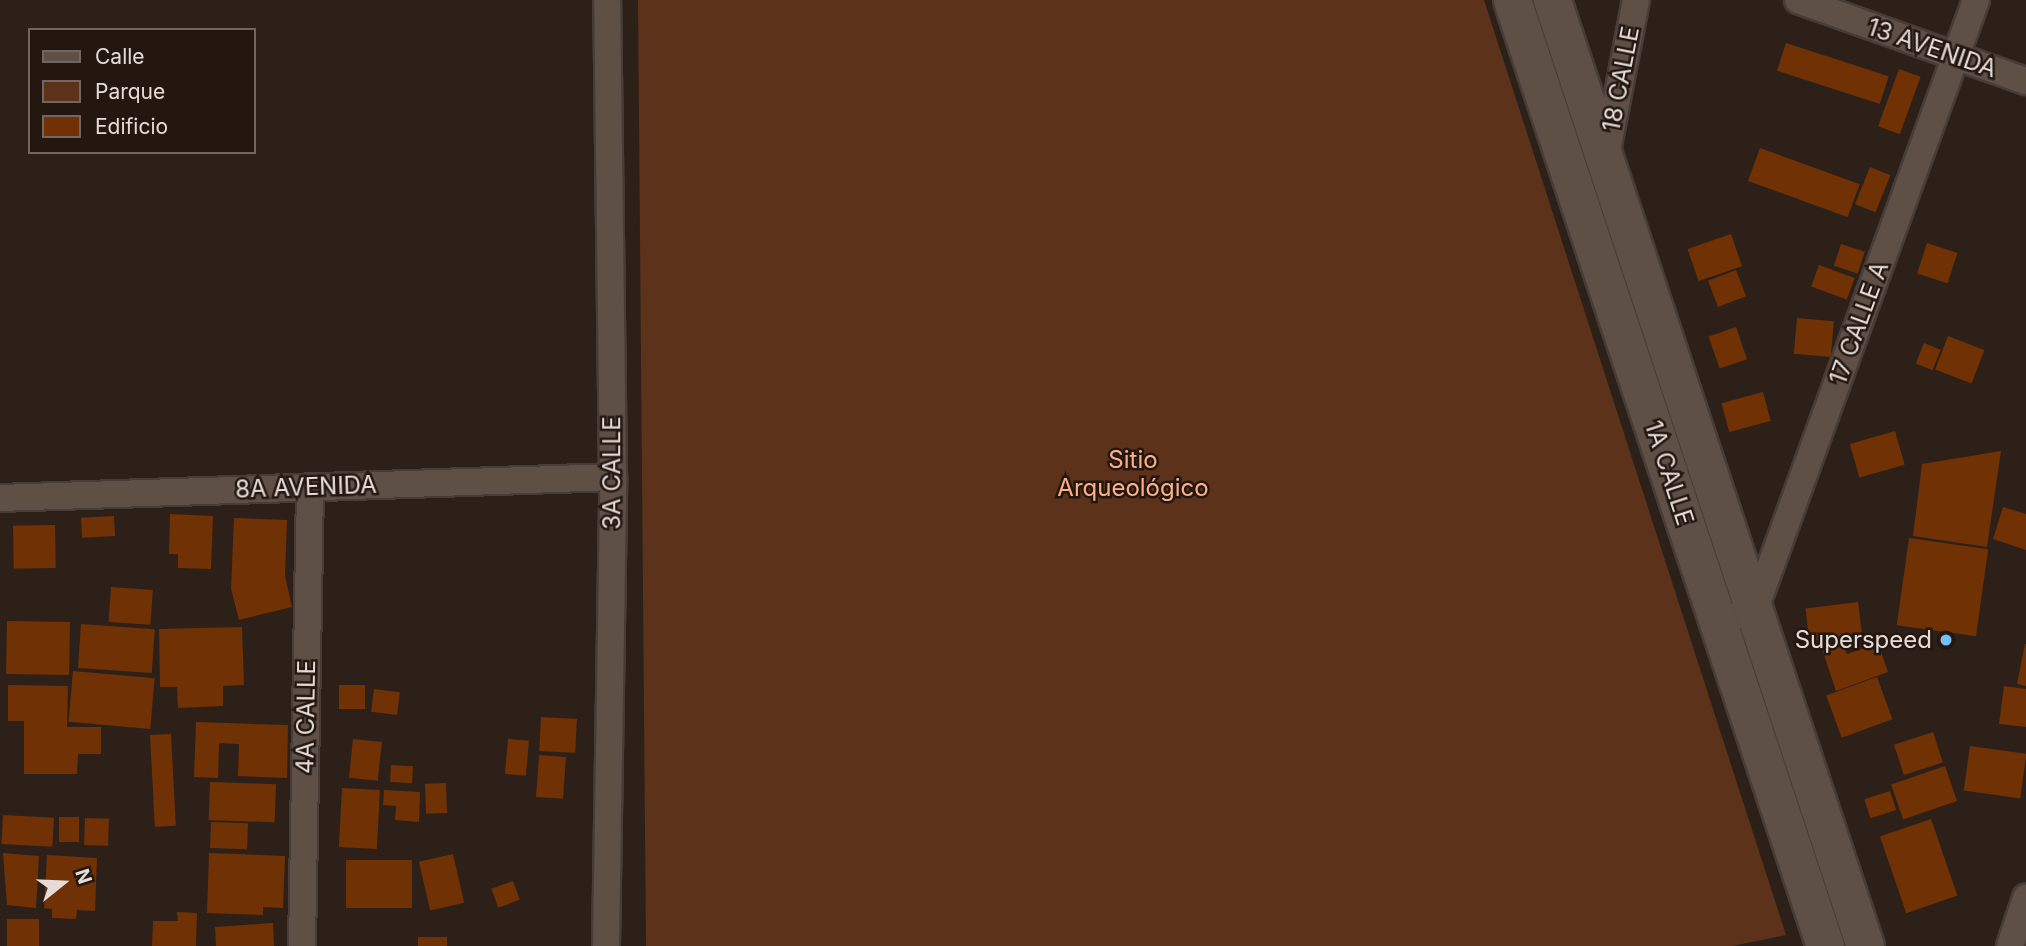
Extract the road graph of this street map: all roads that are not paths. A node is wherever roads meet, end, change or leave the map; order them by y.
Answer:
1 (607, 0) edge
2 (1512, 0) edge
3 (1552, 0) edge
4 (1636, 0) edge
5 (1798, 0) edge
6 (1976, 0) edge
7 (1956, 57) junction
8 (2026, 81) edge
9 (1606, 157) junction
10 (613, 477) junction
11 (310, 487) junction
12 (0, 498) edge
13 (1755, 609) junction
14 (1718, 623) junction
15 (2026, 898) edge
16 (302, 946) edge
17 (606, 946) edge
18 (1825, 946) edge
19 (1865, 946) edge
20 (2010, 946) edge

1 - 10 street, 3A CALLE
2 - 14 main road, 1A CALLE
3 - 9 main road, 1A CALLE
4 - 9 street, 18 CALLE
5 - 7 street, 13 AVENIDA
6 - 7 street, 17 CALLE A
7 - 8 street, 13 AVENIDA
7 - 13 street, 17 CALLE A
9 - 13 main road, 1A CALLE
10 - 11 street, 8A AVENIDA
10 - 17 street, 3A CALLE
11 - 12 street, 8A AVENIDA
11 - 16 street, 4A CALLE
13 - 14 street
13 - 19 main road, 1A CALLE
14 - 18 main road, 1A CALLE
15 - 20 street

